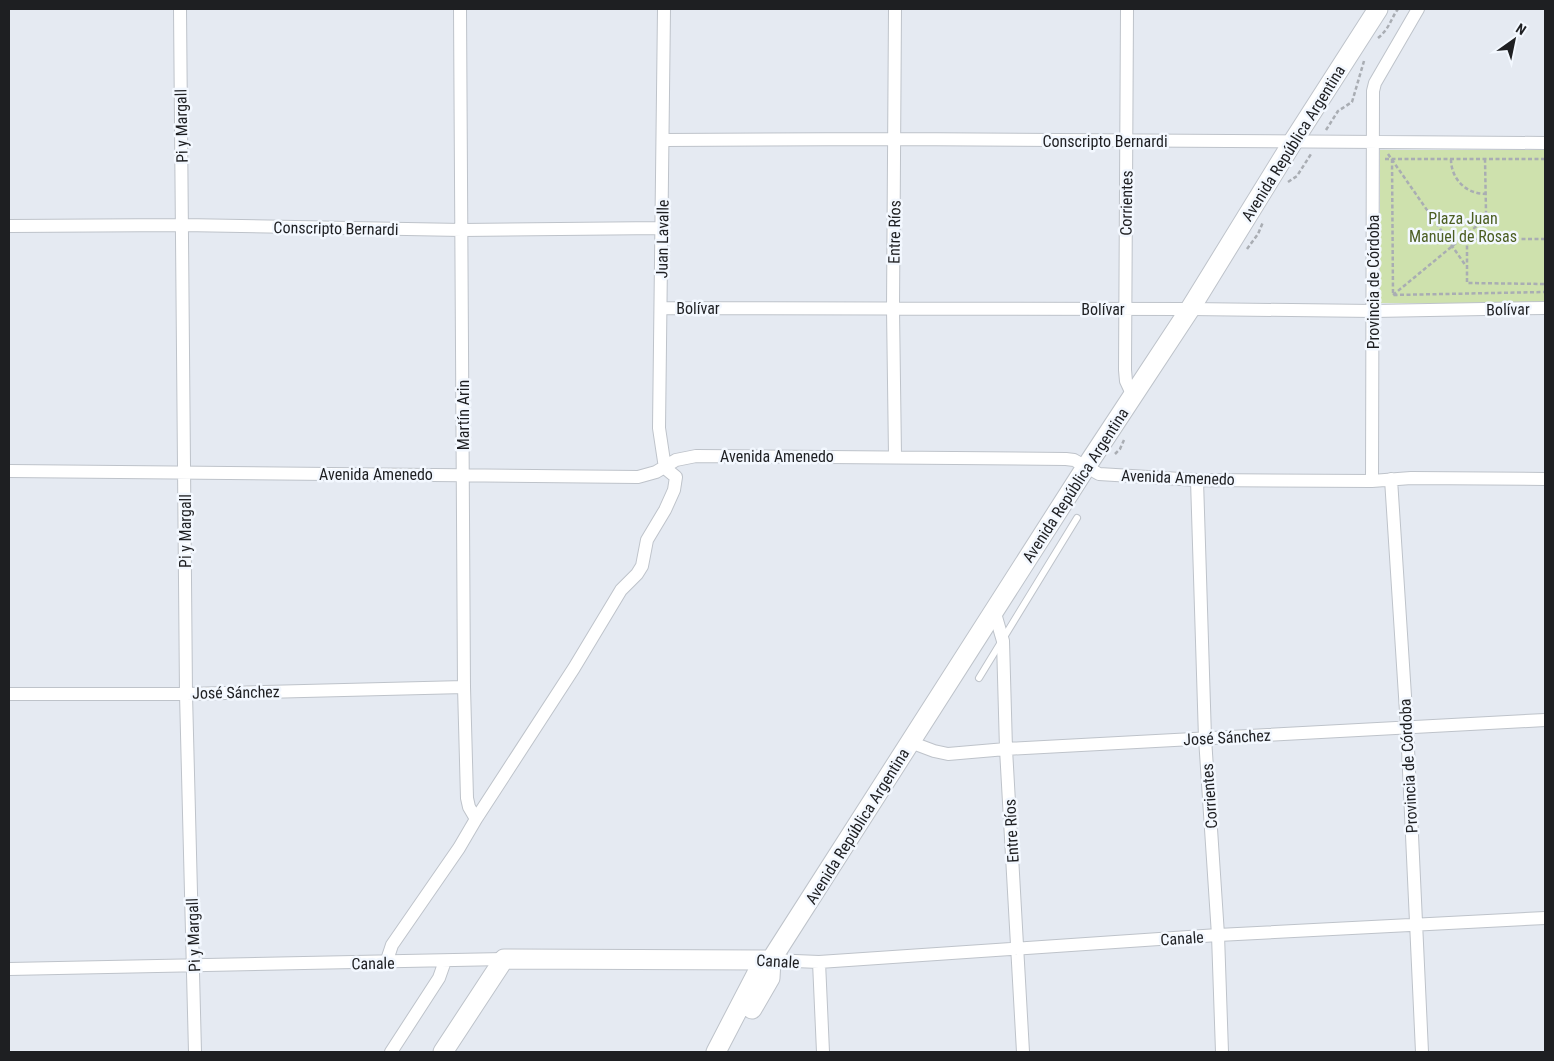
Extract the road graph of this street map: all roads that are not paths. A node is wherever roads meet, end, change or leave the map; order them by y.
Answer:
1 (180, 9) edge
2 (460, 9) edge
3 (664, 9) edge
4 (895, 9) edge
5 (1127, 9) edge
6 (1378, 9) edge
7 (1418, 9) edge
8 (895, 139) junction
9 (664, 140) junction
10 (1294, 140) junction
11 (1127, 141) junction
12 (1376, 141) junction
13 (1545, 143) edge
14 (183, 225) junction
15 (9, 226) edge
16 (662, 228) junction
17 (462, 230) junction
18 (662, 308) junction
19 (1545, 308) edge
20 (893, 309) junction
21 (1125, 309) junction
22 (1190, 309) junction
23 (1374, 311) junction
24 (1133, 396) junction
25 (895, 456) junction
26 (1086, 467) junction
27 (666, 468) junction
28 (9, 471) edge
29 (185, 473) junction
30 (463, 474) junction
31 (1545, 479) edge
32 (1197, 480) junction
33 (1391, 480) junction
34 (1372, 481) junction
35 (1077, 518) dead end
36 (994, 610) junction
37 (1003, 638) junction
38 (979, 678) dead end
39 (464, 686) junction
40 (9, 694) edge
41 (186, 694) junction
42 (1545, 720) edge
43 (1407, 727) junction
44 (1205, 738) junction
45 (910, 742) junction
46 (1006, 749) junction
47 (476, 819) junction
48 (1545, 918) edge
49 (1416, 924) junction
50 (1218, 935) junction
51 (1018, 948) junction
52 (504, 959) junction
53 (772, 960) junction
54 (445, 961) junction
55 (819, 962) junction
56 (386, 963) junction
57 (194, 966) junction
58 (9, 970) edge
59 (195, 1052) edge
60 (391, 1052) edge
61 (443, 1052) edge
62 (716, 1052) edge
63 (725, 1052) edge
64 (822, 1052) edge
65 (1022, 1052) edge
66 (1222, 1052) edge
67 (1422, 1052) edge

1 - 14 street, Pi y Margall
2 - 17 street, Martín Arin
3 - 9 street, Juan Lavalle
4 - 8 street, Entre Ríos
5 - 11 street, Corrientes
6 - 10 main road, Avenida República Argentina
7 - 12 street, Provincia de Córdoba
8 - 9 street, Conscripto Bernardi
8 - 11 street, Conscripto Bernardi
8 - 20 street, Entre Ríos
9 - 16 street, Juan Lavalle
10 - 11 street, Conscripto Bernardi
10 - 12 street, Conscripto Bernardi
10 - 22 main road, Avenida República Argentina
11 - 21 street, Corrientes
12 - 13 street, Conscripto Bernardi
12 - 23 street, Provincia de Córdoba
14 - 15 street, Conscripto Bernardi
14 - 17 street, Conscripto Bernardi
14 - 29 street, Pi y Margall
16 - 17 street, Conscripto Bernardi
16 - 18 street, Juan Lavalle
17 - 30 street, Martín Arin
18 - 20 street, Bolívar
18 - 27 street, Juan Lavalle
19 - 23 street, Bolívar
20 - 21 street, Bolívar
20 - 25 street, Entre Ríos
21 - 22 street, Bolívar
21 - 24 street, Corrientes
22 - 23 street, Bolívar
22 - 24 main road, Avenida República Argentina
23 - 34 street, Provincia de Córdoba
24 - 26 main road, Avenida República Argentina
25 - 26 street, Avenida Amenedo
25 - 27 street, Avenida Amenedo
26 - 32 street, Avenida Amenedo
26 - 36 main road, Avenida República Argentina
27 - 30 street, Avenida Amenedo
27 - 47 street, Juan Lavalle
28 - 29 street, Avenida Amenedo
29 - 30 street, Avenida Amenedo
29 - 41 street, Pi y Margall
30 - 39 street, Martín Arin
31 - 33 street, Avenida Amenedo
32 - 34 street, Avenida Amenedo
32 - 44 street, Corrientes
33 - 34 street, Avenida Amenedo
33 - 43 street, Provincia de Córdoba
35 - 37 lane
36 - 37 street, Entre Ríos
36 - 45 main road, Avenida República Argentina
37 - 38 lane
37 - 46 street, Entre Ríos
39 - 41 street, José Sánchez
39 - 47 street, Martín Arin
40 - 41 street, José Sánchez
41 - 57 street, Pi y Margall
42 - 43 street, José Sánchez
43 - 44 street, José Sánchez
43 - 49 street, Provincia de Córdoba
44 - 46 street, José Sánchez
44 - 50 street, Corrientes
45 - 46 street, José Sánchez
45 - 53 main road, Avenida República Argentina
46 - 51 street, Entre Ríos
47 - 56 street
48 - 49 street, Canale
49 - 50 street, Canale
49 - 67 street, Provincia de Córdoba
50 - 51 street, Canale
50 - 66 street, Corrientes
51 - 55 street, Canale
51 - 65 street, Entre Ríos
52 - 53 main road, Canale
52 - 54 street, Canale
52 - 61 main road
53 - 55 street, Canale
53 - 62 main road, Avenida República Argentina
53 - 63 main road, Avenida República Argentina
54 - 56 street, Canale
54 - 60 street
55 - 64 street
56 - 57 street, Canale
57 - 58 street, Canale
57 - 59 street, Pi y Margall

